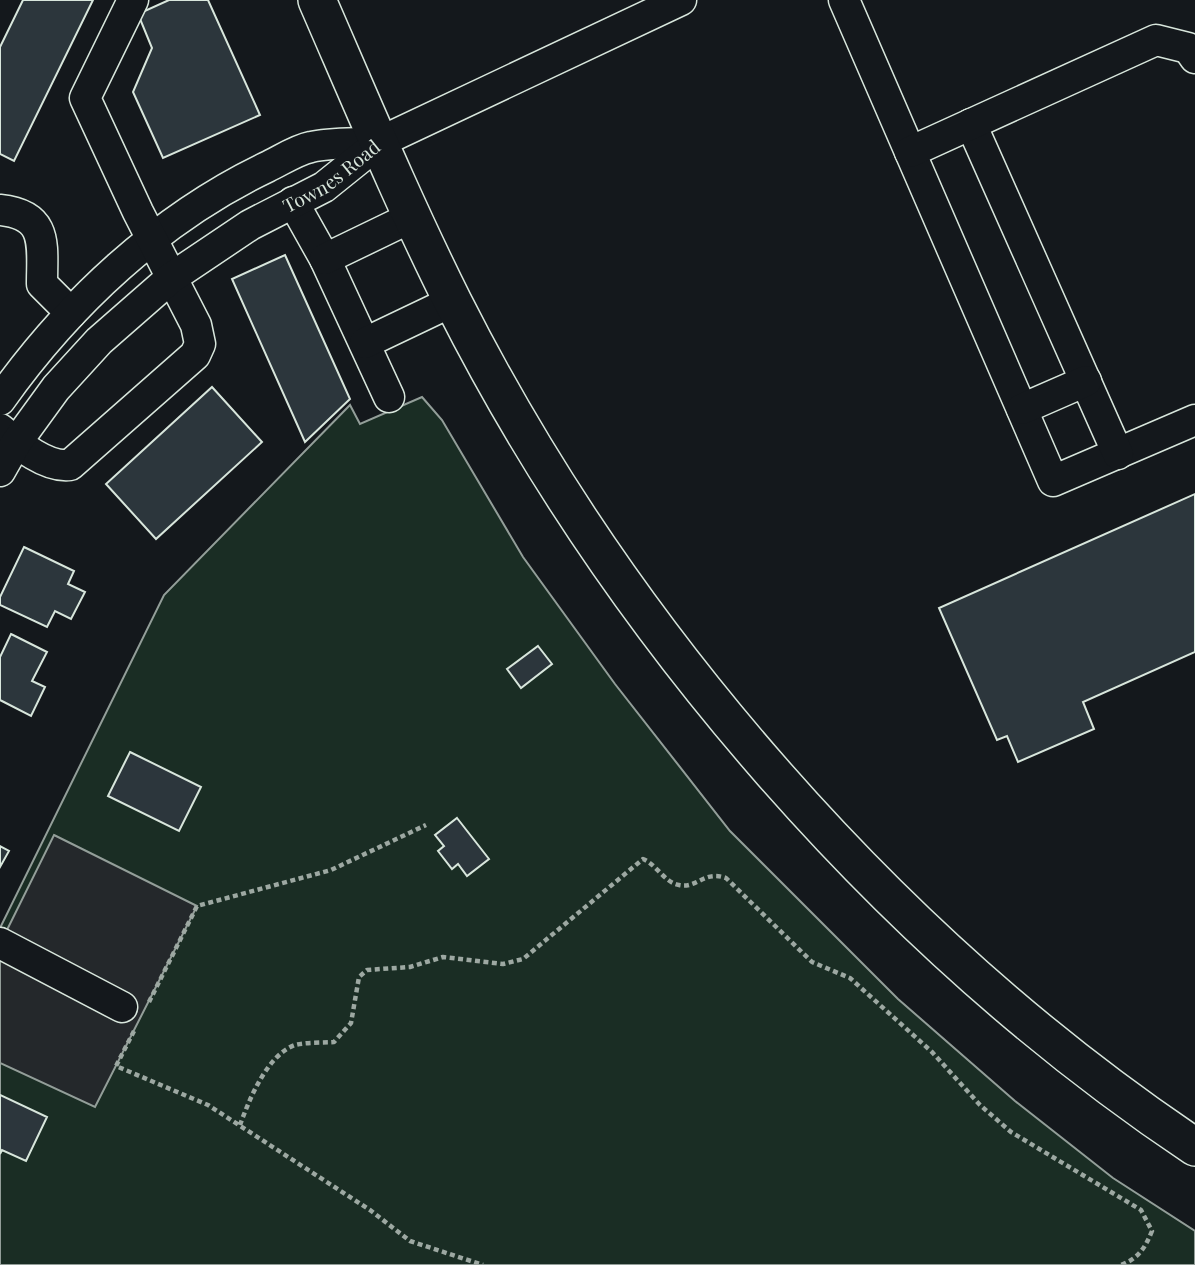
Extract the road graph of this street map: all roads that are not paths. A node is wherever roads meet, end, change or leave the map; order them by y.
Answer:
1 (133, 0) edge
2 (317, 0) edge
3 (681, 0) edge
4 (844, 0) edge
5 (1195, 58) edge
6 (971, 124) junction
7 (380, 142) junction
8 (910, 152) junction
9 (293, 202) junction
10 (0, 210) edge
11 (414, 216) junction
12 (151, 239) junction
13 (325, 259) junction
14 (171, 278) junction
15 (453, 301) junction
16 (71, 313) junction
17 (365, 343) junction
18 (1086, 381) junction
19 (389, 397) dead end
20 (0, 400) edge
21 (1022, 409) junction
22 (1195, 420) edge
23 (8, 436) edge
24 (1118, 454) junction
25 (0, 471) edge
26 (0, 943) edge
27 (132, 1011) road end
28 (1195, 1147) edge

1 - 12 street
2 - 7 main road
3 - 7 street
4 - 8 street
5 - 6 street
6 - 8 street
6 - 18 street
7 - 9 street, Townes Road
7 - 11 main road
7 - 12 street, Townes Road
8 - 21 street
9 - 13 street
9 - 14 street, Townes Road
10 - 16 street
11 - 13 street
11 - 15 main road
12 - 14 street
12 - 16 street, Townes Road
13 - 17 street
14 - 23 street, Townes Road
14 - 23 street
15 - 17 street
15 - 28 main road
16 - 20 street, Townes Road
17 - 19 street
18 - 21 street
18 - 24 street
21 - 24 street
22 - 24 street
23 - 25 street, Townes Road
26 - 27 street

